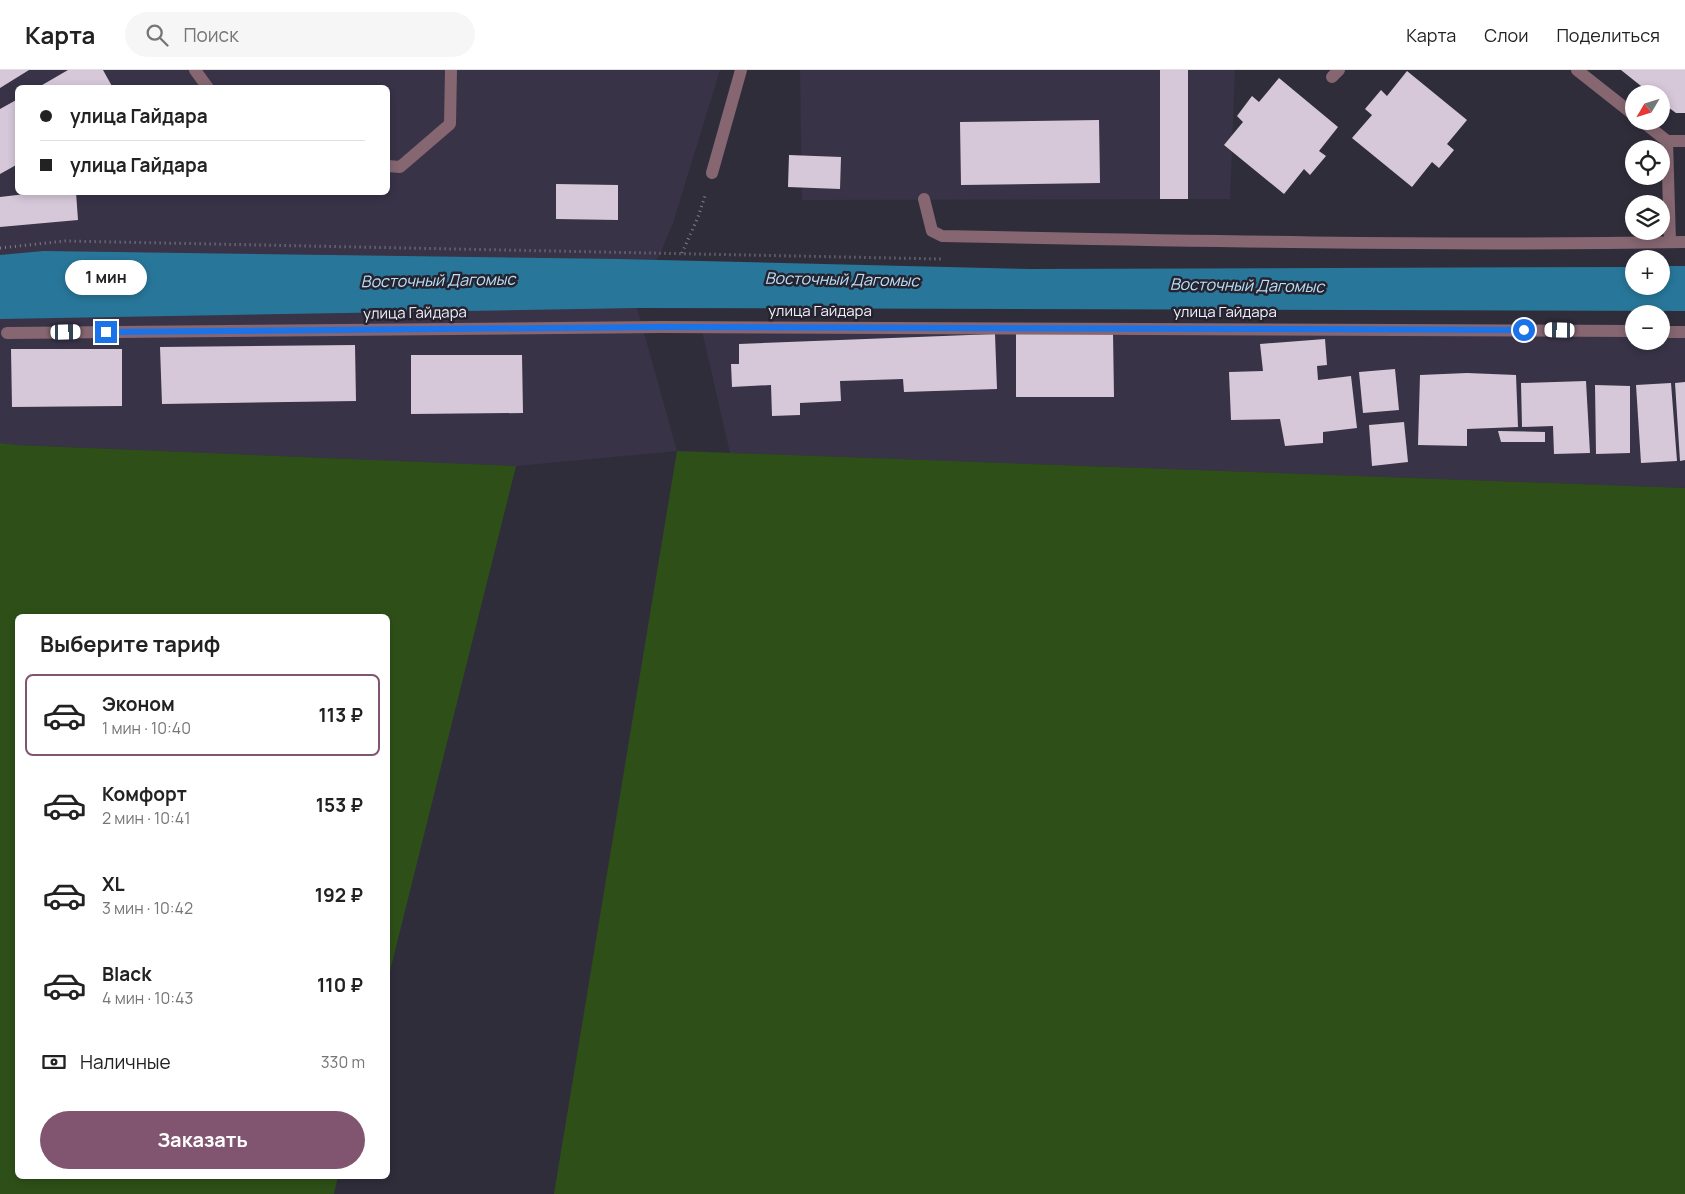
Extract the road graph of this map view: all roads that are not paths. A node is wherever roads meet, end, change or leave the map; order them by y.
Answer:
1 (195, 70) edge
2 (450, 70) edge
3 (741, 70) edge
4 (1577, 70) edge
5 (206, 85) edge
6 (1625, 108) edge
7 (1653, 130) edge
8 (1666, 140) edge
9 (1670, 141) edge
10 (1685, 141) edge
11 (390, 166) edge
12 (712, 173) road end
13 (1668, 185) edge
14 (924, 199) dead end
15 (1670, 242) junction
16 (1685, 242) edge
17 (1625, 331) edge
18 (1670, 332) edge
19 (1685, 332) edge
20 (6, 333) dead end

1 - 5 street
2 - 11 street
3 - 12 street
4 - 6 street
7 - 8 street
9 - 10 street
13 - 15 street
14 - 15 street
15 - 16 street
17 - 20 street, улица Гайдара
18 - 19 street

